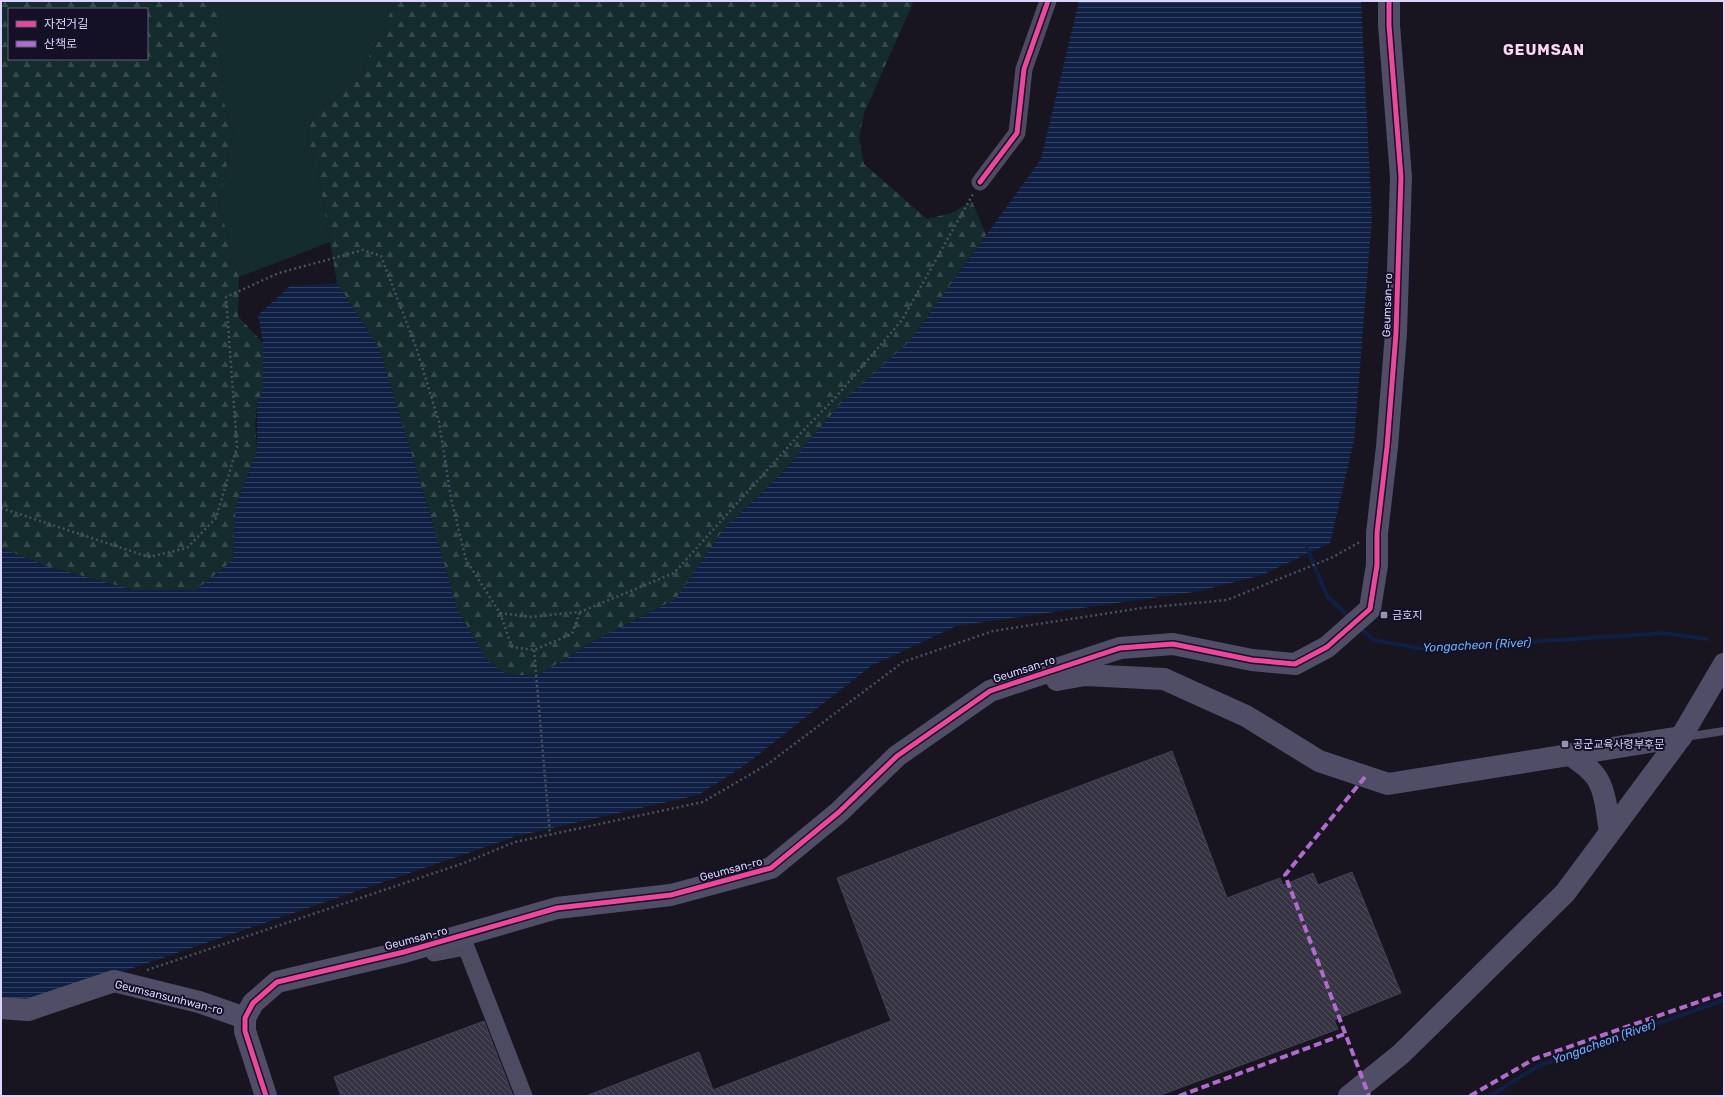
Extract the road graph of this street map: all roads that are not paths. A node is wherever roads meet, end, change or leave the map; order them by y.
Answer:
1 (1048, 1) edge
2 (1389, 1) edge
3 (980, 182) road end
4 (1724, 664) edge
5 (990, 691) junction
6 (1724, 731) edge
7 (1681, 738) junction
8 (1569, 754) junction
9 (1610, 832) junction
10 (306, 975) junction
11 (1, 1008) edge
12 (245, 1018) junction
13 (266, 1096) edge
14 (524, 1096) edge
15 (1349, 1096) edge

1 - 3 street
2 - 5 street, Geumsan-ro
4 - 7 street
5 - 8 street
5 - 10 street, Geumsan-ro
6 - 7 lane
7 - 8 street
7 - 9 street
8 - 9 street
9 - 15 street
10 - 12 street, Geumsan-ro
10 - 14 street
11 - 12 street, Geumsansunhwan-ro
12 - 13 street

